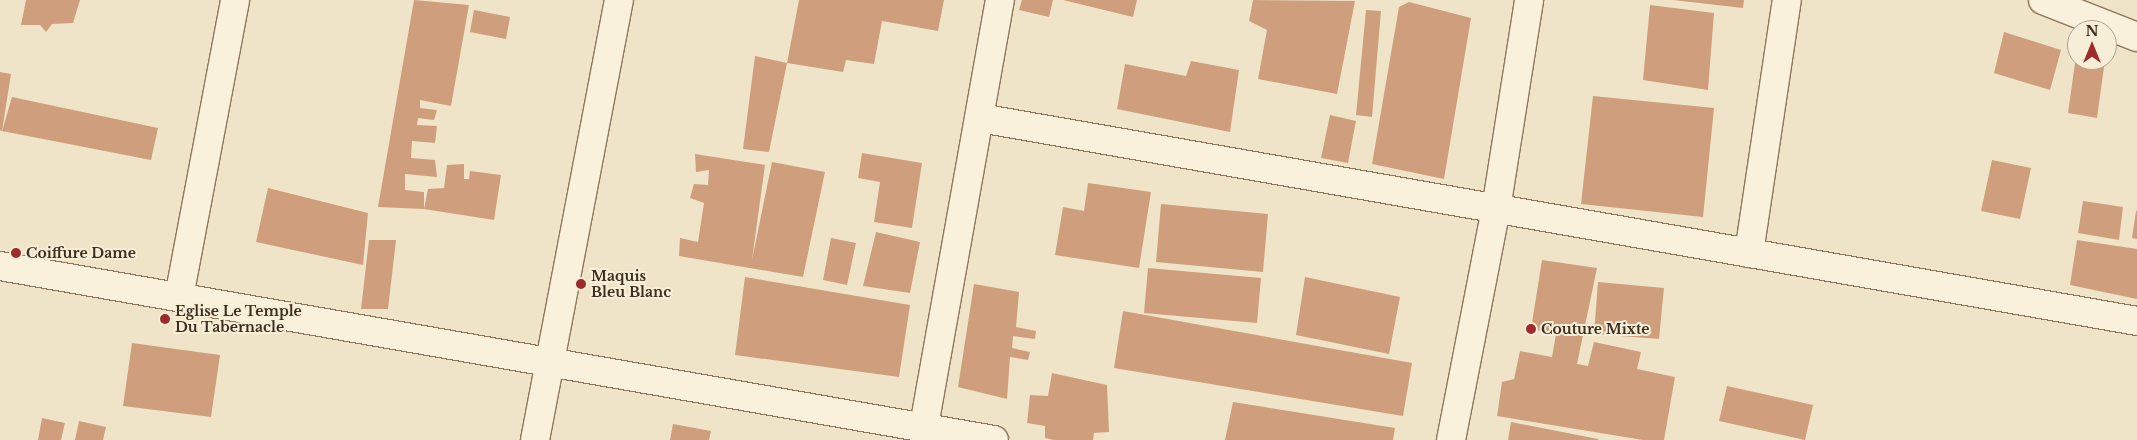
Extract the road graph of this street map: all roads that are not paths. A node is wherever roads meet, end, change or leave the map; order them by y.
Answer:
1 (235, 0) edge
2 (619, 0) edge
3 (1000, 0) edge
4 (1529, 0) edge
5 (1787, 0) edge
6 (2043, 0) edge
7 (2137, 38) edge
8 (980, 118) junction
9 (1496, 208) junction
10 (1749, 253) junction
11 (0, 266) edge
12 (179, 297) junction
13 (2137, 321) edge
14 (548, 361) junction
15 (924, 426) junction
16 (535, 440) edge
17 (994, 440) edge
18 (1451, 440) edge

1 - 12 street
2 - 14 street
3 - 8 street
4 - 9 street
5 - 10 street
6 - 7 street
8 - 9 street
8 - 15 street
9 - 10 street
9 - 18 street
10 - 13 street
11 - 12 street
12 - 14 street
14 - 15 street
14 - 16 street
15 - 17 street

